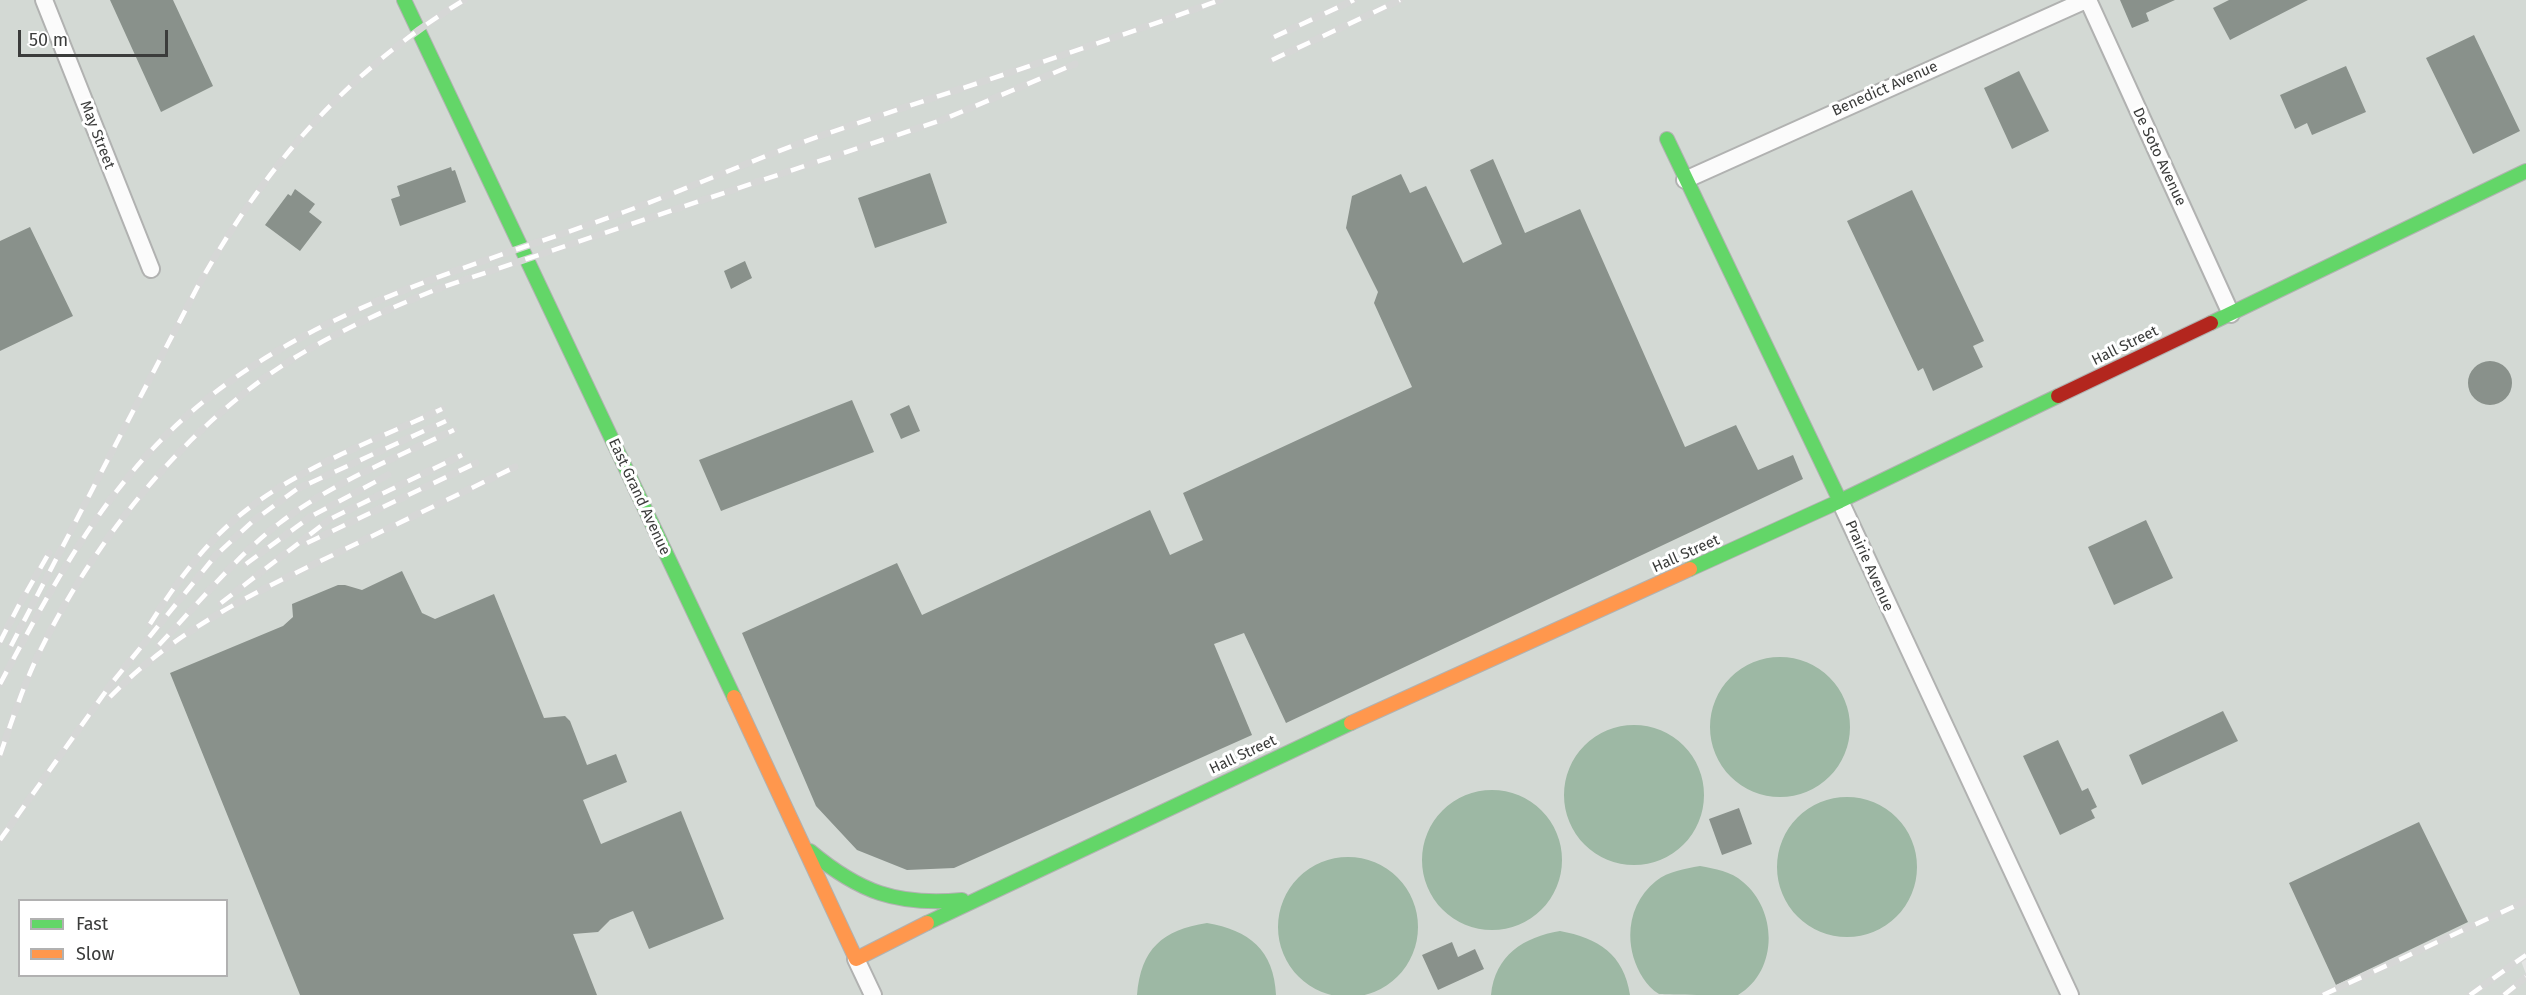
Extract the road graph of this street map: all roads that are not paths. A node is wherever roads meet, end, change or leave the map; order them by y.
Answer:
1 (44, 0) edge
2 (404, 0) edge
3 (2087, 0) edge
4 (1667, 139) dead end
5 (2526, 171) edge
6 (1685, 180) junction
7 (151, 269) dead end
8 (2231, 314) junction
9 (1840, 501) junction
10 (805, 846) junction
11 (979, 897) junction
12 (856, 959) junction
13 (873, 995) edge
14 (2070, 995) edge

1 - 7 street, May Street
2 - 10 main road, East Grand Avenue
3 - 6 street, Benedict Avenue
3 - 8 street, De Soto Avenue
4 - 6 main road, Prairie Avenue
5 - 8 main road, Hall Street
6 - 9 main road, Prairie Avenue
8 - 9 main road, Hall Street
9 - 11 main road, Hall Street
9 - 14 street, Prairie Avenue
10 - 11 main road
10 - 12 main road, East Grand Avenue
11 - 12 main road, Hall Street
12 - 13 street, East Grand Avenue

